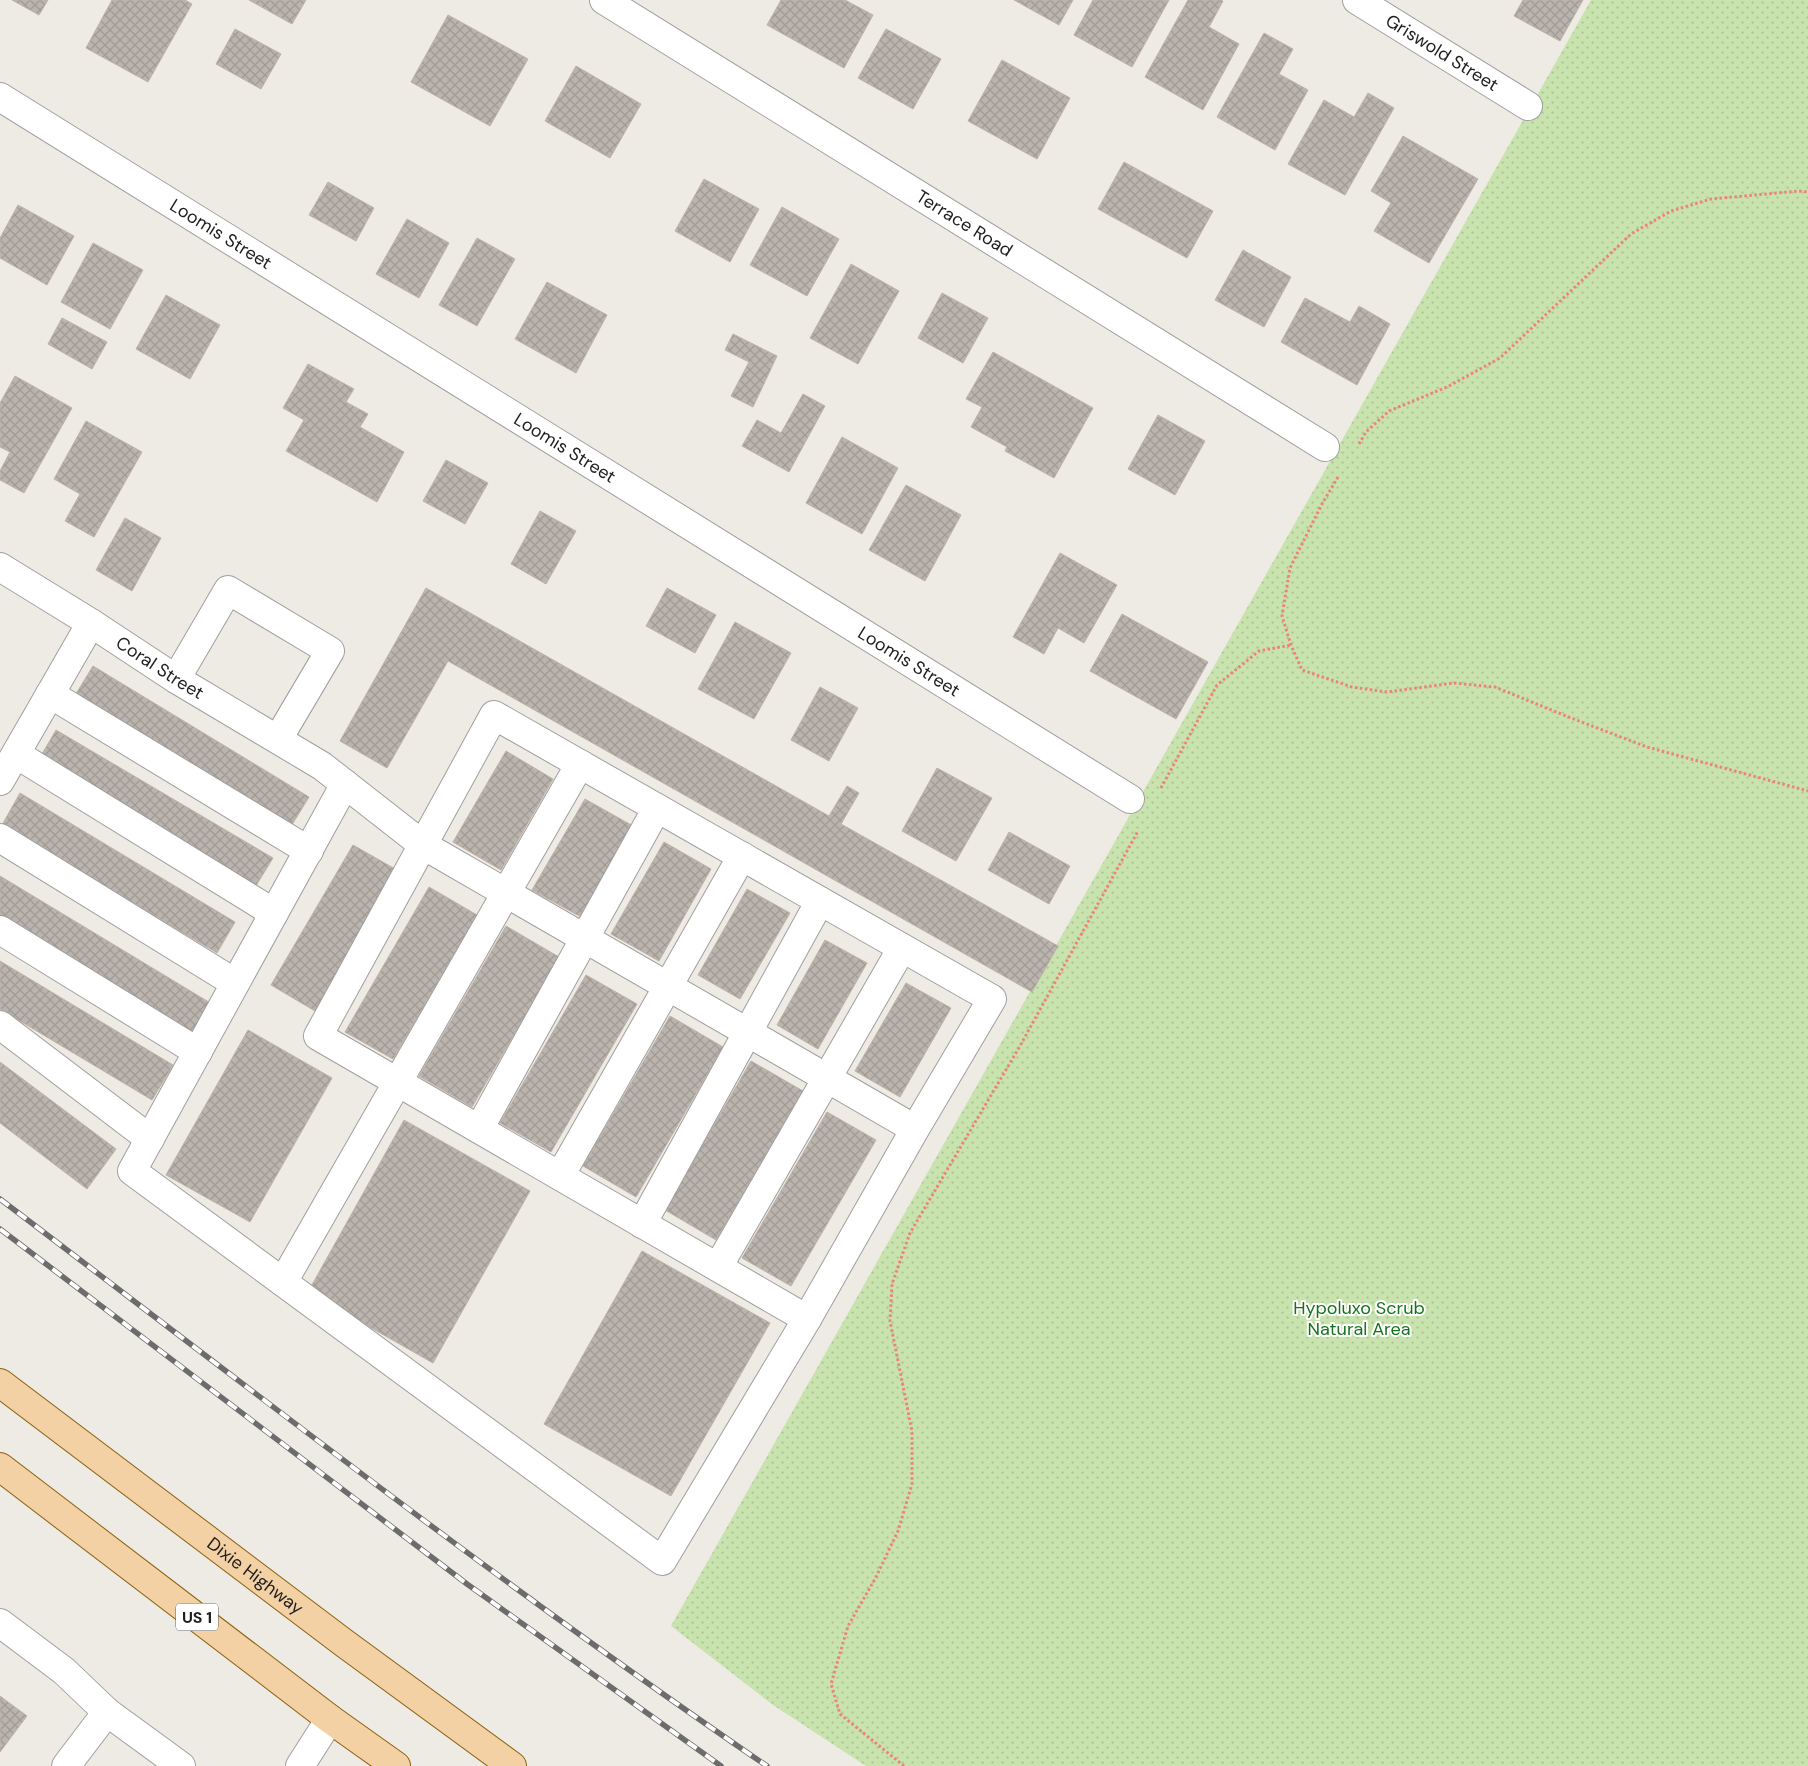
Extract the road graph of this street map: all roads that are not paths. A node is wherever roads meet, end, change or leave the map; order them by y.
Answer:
1 (604, 0) edge
2 (1357, 0) edge
3 (0, 97) edge
4 (1528, 106) dead end
5 (1325, 447) dead end
6 (0, 567) edge
7 (91, 623) junction
8 (176, 679) junction
9 (50, 694) junction
10 (278, 739) junction
11 (16, 754) junction
12 (580, 764) junction
13 (0, 781) edge
14 (345, 784) junction
15 (1130, 799) dead end
16 (657, 808) junction
17 (0, 838) edge
18 (424, 845) junction
19 (309, 851) junction
20 (742, 856) junction
21 (506, 893) junction
22 (820, 901) junction
23 (274, 914) junction
24 (0, 930) edge
25 (585, 938) junction
26 (902, 948) junction
27 (235, 983) junction
28 (668, 986) junction
29 (0, 1025) edge
30 (748, 1032) junction
31 (198, 1052) junction
32 (827, 1078) junction
33 (398, 1082) junction
34 (479, 1129) junction
35 (915, 1129) junction
36 (150, 1139) junction
37 (560, 1176) junction
38 (642, 1224) junction
39 (718, 1267) junction
40 (283, 1282) junction
41 (808, 1319) junction
42 (0, 1383) edge
43 (0, 1467) edge
44 (0, 1623) edge
45 (106, 1712) junction
46 (330, 1718) junction
47 (66, 1766) edge
48 (181, 1766) edge
49 (300, 1766) edge
50 (396, 1766) edge
51 (512, 1766) edge

1 - 5 street, Terrace Road
2 - 4 street, Griswold Street
3 - 15 street, Loomis Street
6 - 7 street, Coral Street
7 - 8 street, Coral Street
7 - 9 street
8 - 10 street, Coral Street
8 - 10 street
9 - 11 street
9 - 19 street
10 - 14 street, Coral Street
11 - 13 street
11 - 23 street
12 - 16 street
12 - 18 street
12 - 21 street
14 - 18 street, Coral Street
14 - 19 street
16 - 20 street
16 - 25 street
17 - 27 street
18 - 21 street, Coral Street
18 - 33 street
19 - 23 street
20 - 22 street
20 - 28 street
21 - 25 street, Coral Street
21 - 33 street
22 - 26 street
22 - 30 street
23 - 27 street
24 - 31 street
25 - 28 street, Coral Street
25 - 34 street
26 - 32 street
26 - 35 street
27 - 31 street
28 - 30 street, Coral Street
28 - 37 street
29 - 36 street
30 - 32 street, Coral Street
30 - 38 street
31 - 36 street
32 - 35 street, Coral Street
32 - 39 street
33 - 34 street
33 - 40 street
34 - 37 street
35 - 41 street
36 - 40 street
37 - 38 street
38 - 39 street
39 - 41 street
40 - 41 street
42 - 51 main road, Dixie Highway
43 - 46 main road, US 1
44 - 45 street
45 - 47 street
45 - 48 street
46 - 49 street
46 - 50 main road, US 1

